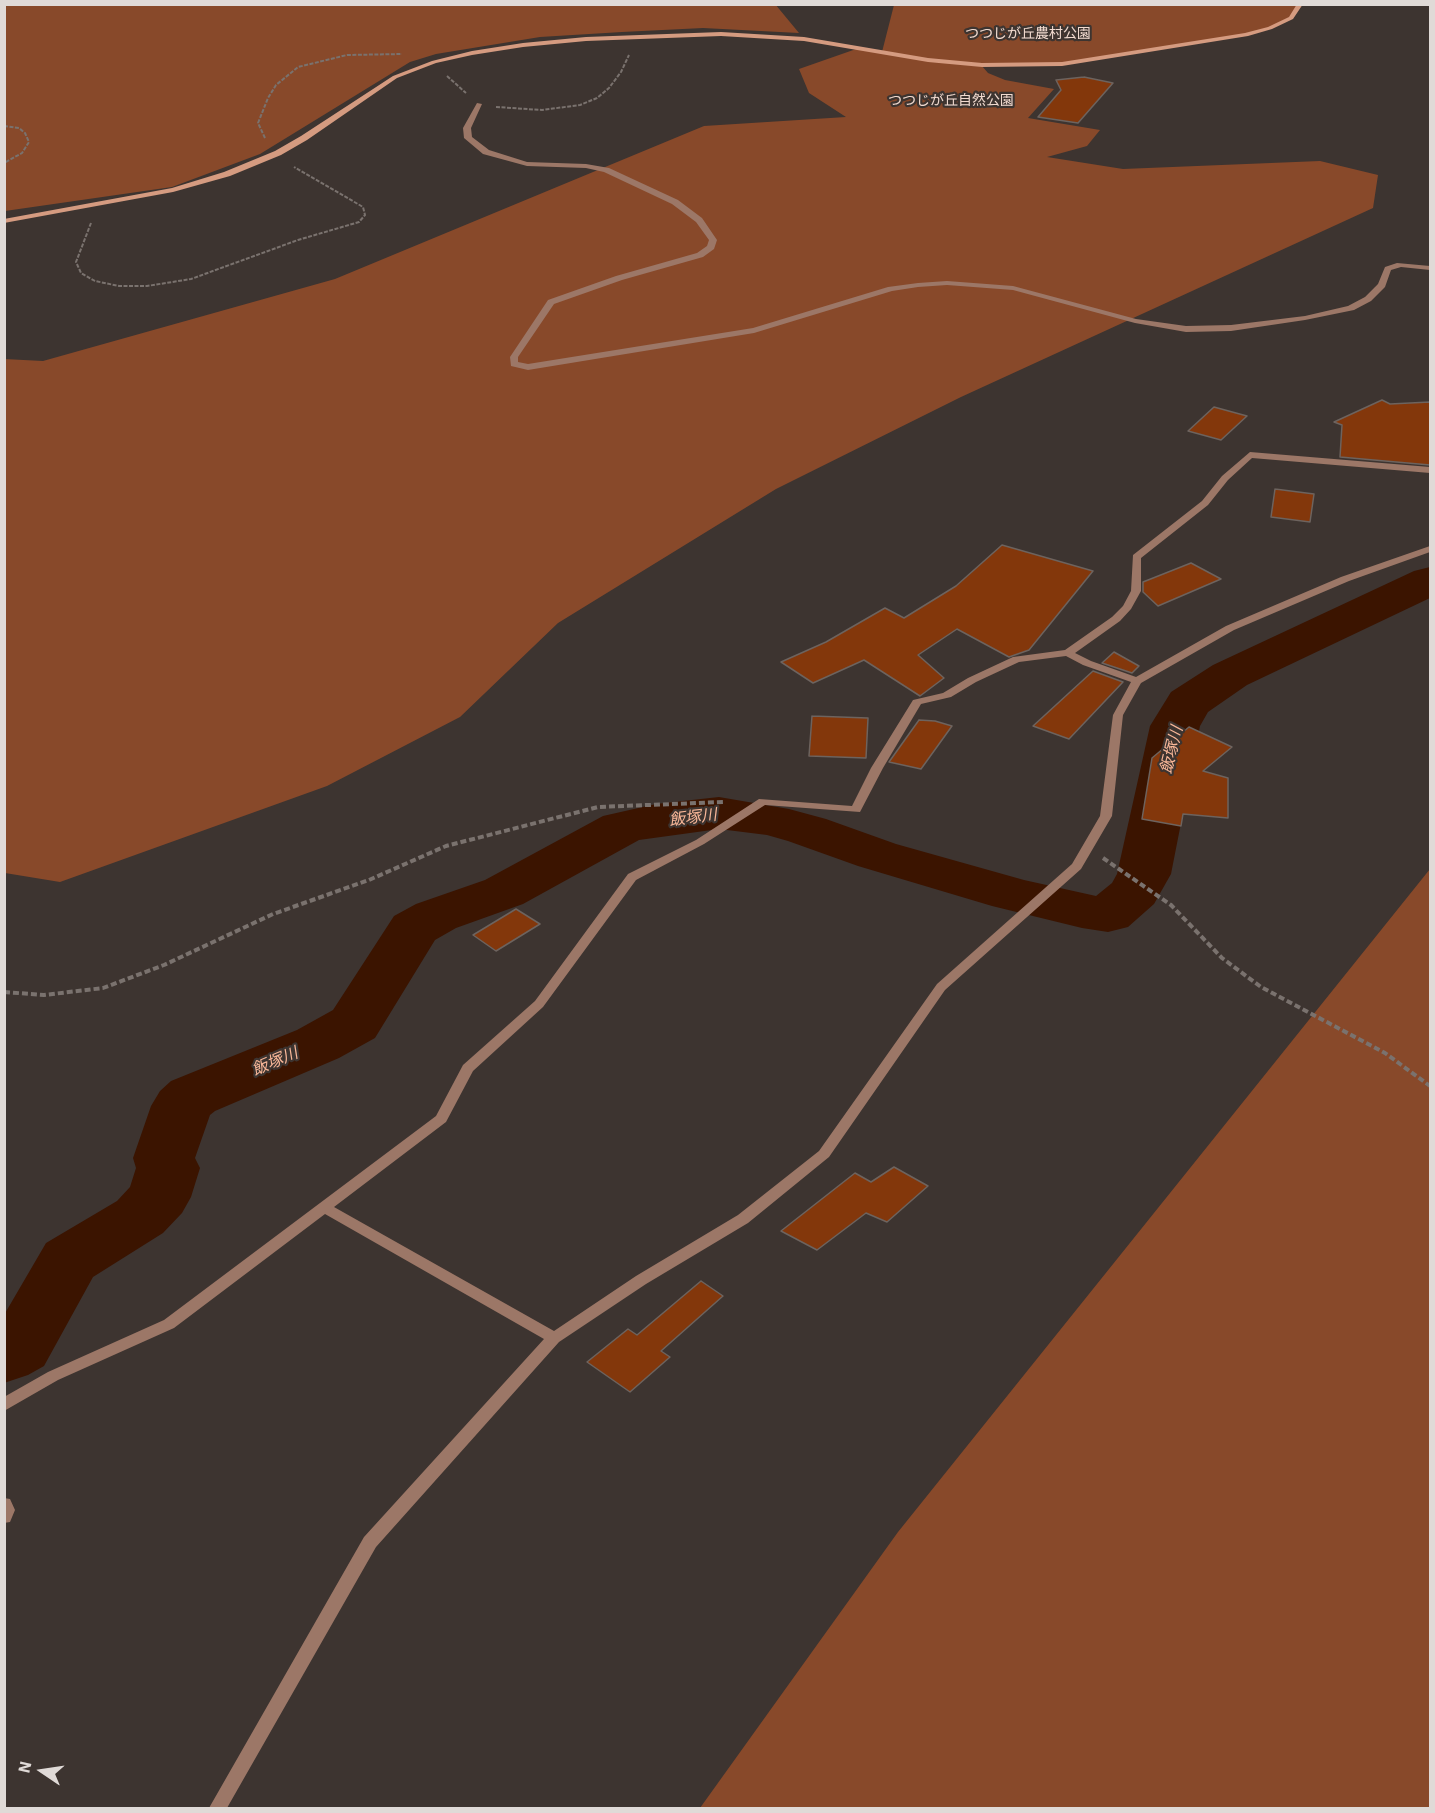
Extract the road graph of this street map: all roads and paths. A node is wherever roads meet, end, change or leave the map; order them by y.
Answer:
1 (1300, 4) edge
2 (645, 35) junction
3 (479, 104) joint
4 (4, 126) edge
5 (4, 163) edge
6 (4, 220) edge
7 (1431, 268) edge
8 (1431, 470) edge
9 (1431, 549) edge
10 (1068, 653) junction
11 (1137, 681) junction
12 (763, 801) junction
13 (1088, 848) junction
14 (4, 992) edge
15 (1431, 1086) edge
16 (324, 1207) junction
17 (554, 1338) junction
18 (4, 1405) edge
19 (4, 1504) edge
20 (4, 1517) edge
21 (218, 1809) edge

1 - 2 street
2 - 3 path
2 - 6 street
3 - 7 street
4 - 5 path
8 - 10 street
9 - 11 street
10 - 11 street
10 - 12 street
11 - 13 street
12 - 14 path
12 - 16 street
13 - 15 path
13 - 17 street
16 - 17 street
16 - 18 street
17 - 21 street
19 - 20 street

